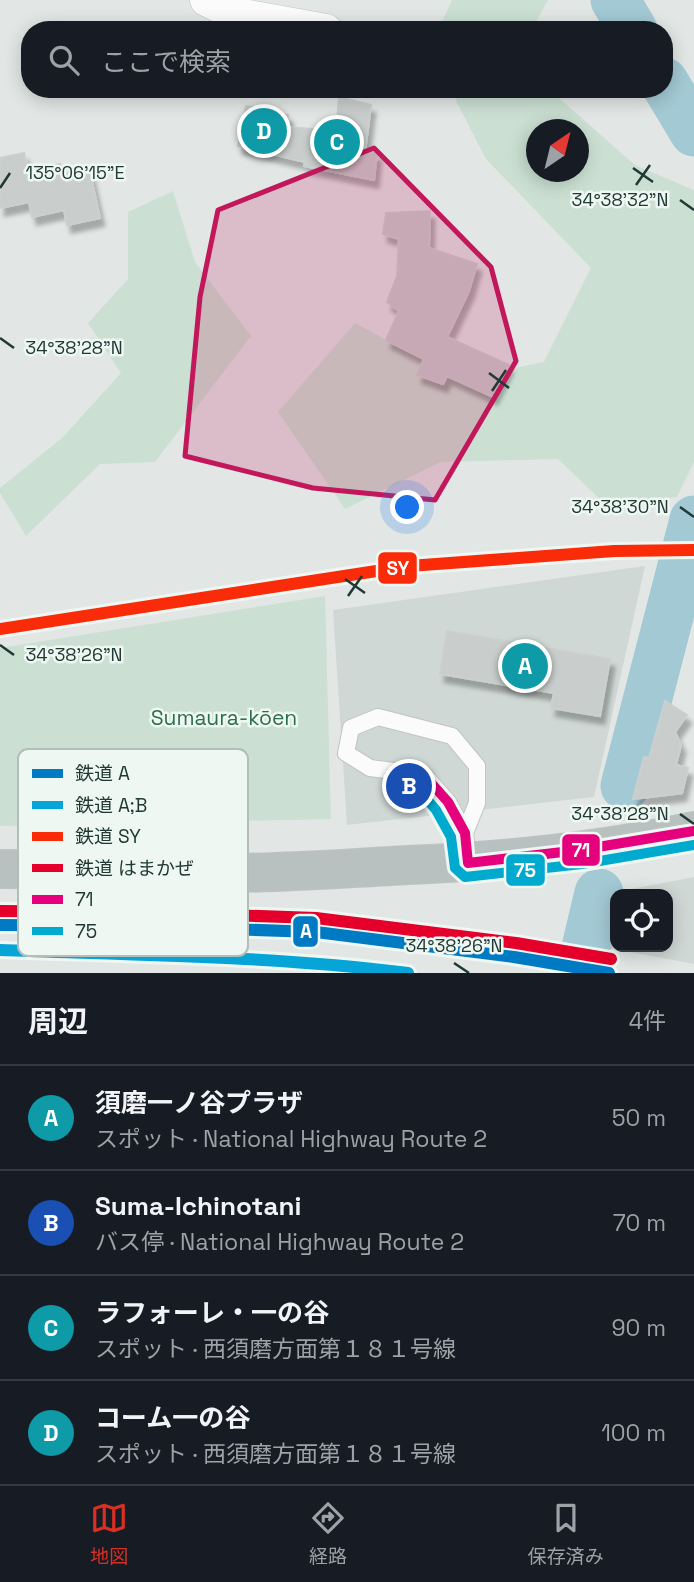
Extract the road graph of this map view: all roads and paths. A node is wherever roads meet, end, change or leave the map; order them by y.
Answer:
1 (206, 0) edge
2 (276, 21) edge
3 (694, 831) edge
4 (467, 848) junction
5 (0, 869) edge
6 (18, 869) edge
7 (248, 873) edge

1 - 2 street
3 - 4 highway
4 - 4 lane
4 - 7 highway
5 - 6 highway

